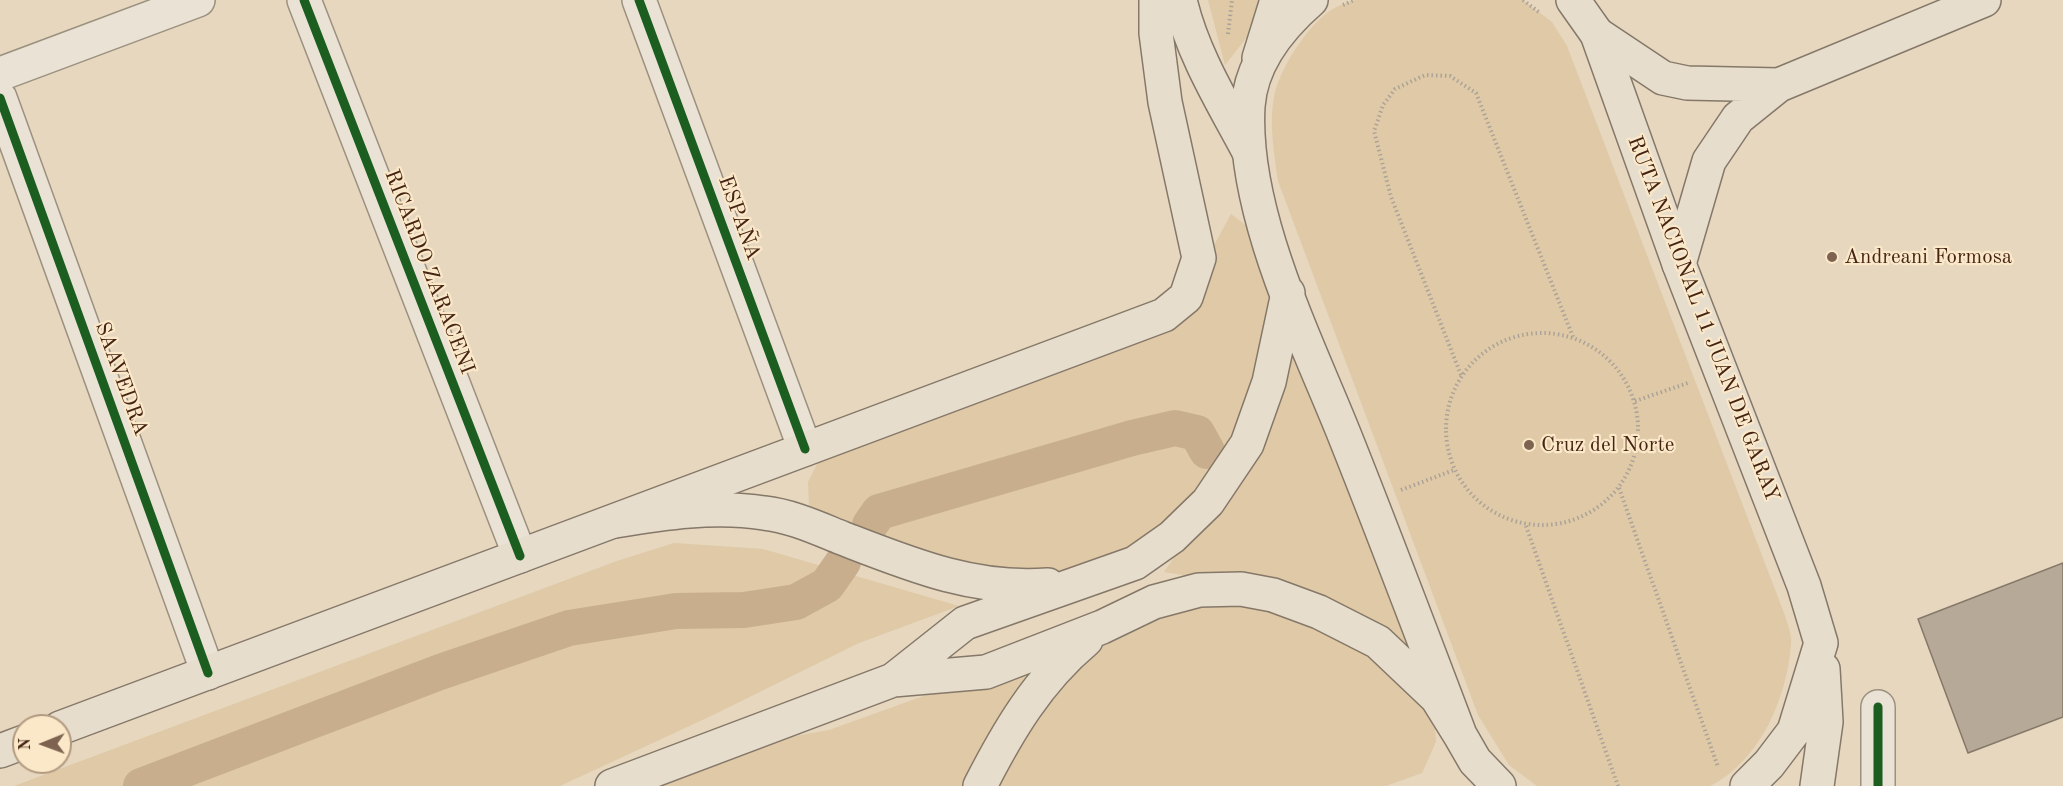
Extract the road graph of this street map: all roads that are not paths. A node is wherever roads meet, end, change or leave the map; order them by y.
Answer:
1 (198, 0) edge
2 (304, 0) edge
3 (639, 0) edge
4 (1156, 0) edge
5 (1180, 0) edge
6 (1277, 0) edge
7 (1573, 0) edge
8 (1984, 0) edge
9 (1325, 3) edge
10 (1597, 34) junction
11 (1255, 69) junction
12 (0, 74) edge
13 (1779, 85) junction
14 (0, 98) edge
15 (1248, 150) junction
16 (1679, 264) junction
17 (1288, 293) junction
18 (805, 449) junction
19 (615, 521) junction
20 (520, 556) junction
21 (1077, 582) junction
22 (1102, 627) junction
23 (1821, 643) junction
24 (208, 673) junction
25 (893, 680) junction
26 (1878, 707) dead end
27 (72, 724) edge
28 (1460, 735) junction
29 (1494, 784) edge
30 (612, 786) edge
31 (980, 786) edge
32 (1747, 786) edge
33 (1817, 786) edge
34 (1878, 786) edge

1 - 12 street
2 - 20 street, RICARDO ZARACENI
3 - 18 street, ESPAÑA
4 - 18 main road
5 - 15 main road
6 - 11 main road
7 - 10 main road, RUTA NACIONAL 11 JUAN DE GARAY
8 - 13 main road
9 - 11 main road
10 - 13 main road
10 - 16 main road, RUTA NACIONAL 11 JUAN DE GARAY
11 - 15 main road
13 - 16 main road
14 - 24 street, SAAVEDRA
15 - 17 main road
16 - 23 main road, RUTA NACIONAL 11 JUAN DE GARAY
17 - 21 main road
17 - 28 main road
18 - 19 main road
19 - 20 main road
19 - 21 main road
20 - 24 main road
21 - 25 main road
22 - 25 main road
22 - 28 main road
22 - 31 main road
23 - 32 main road
23 - 33 main road, RUTA NACIONAL 11 JUAN DE GARAY
24 - 27 main road
25 - 30 main road
26 - 34 street
28 - 29 main road

